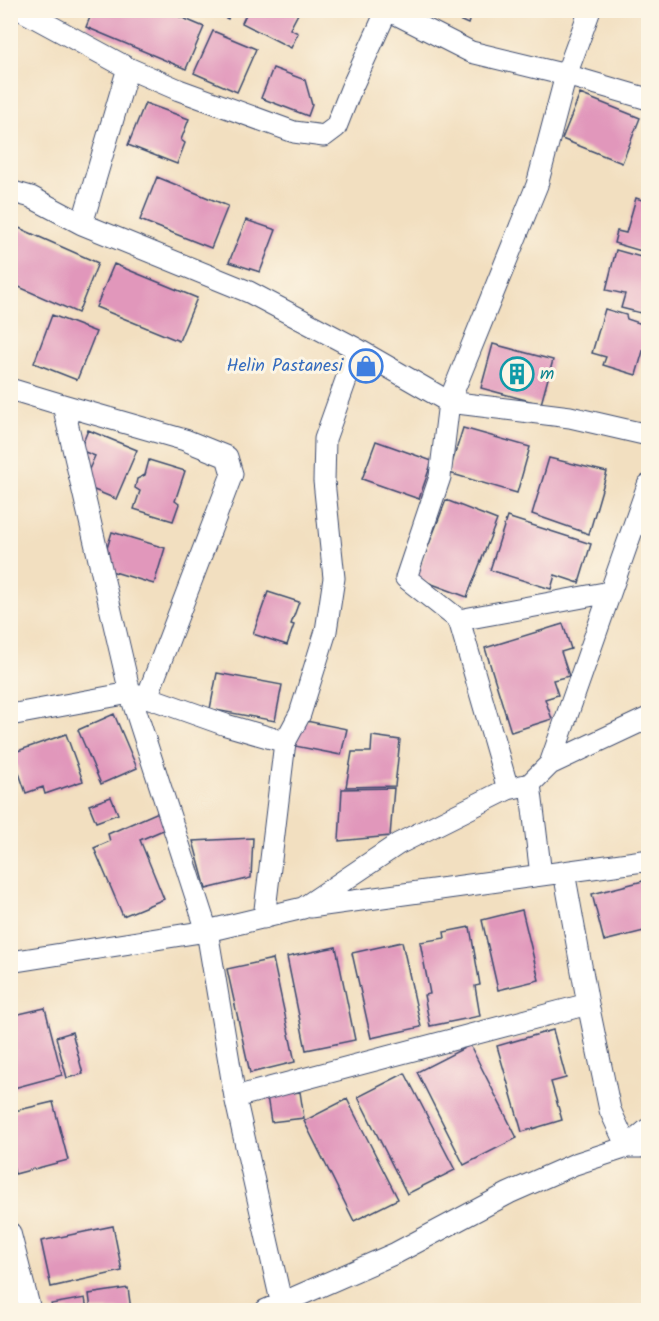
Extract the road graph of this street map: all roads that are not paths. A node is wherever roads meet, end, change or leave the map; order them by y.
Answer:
1 (21, 10) edge
2 (388, 10) edge
3 (590, 10) edge
4 (128, 68) junction
5 (566, 75) junction
6 (648, 99) edge
7 (10, 191) edge
8 (82, 224) junction
9 (357, 349) junction
10 (10, 389) edge
11 (449, 402) junction
12 (63, 405) junction
13 (648, 435) edge
14 (648, 485) edge
15 (610, 592) junction
16 (459, 620) junction
17 (138, 695) junction
18 (10, 715) edge
19 (648, 718) edge
20 (285, 742) junction
21 (550, 764) junction
22 (530, 784) junction
23 (508, 789) junction
24 (643, 861) dead end
25 (564, 872) junction
26 (541, 875) junction
27 (303, 908) junction
28 (264, 918) junction
29 (207, 931) junction
30 (10, 962) edge
31 (588, 1004) junction
32 (235, 1097) junction
33 (648, 1129) edge
34 (627, 1147) junction
35 (648, 1147) edge
36 (10, 1233) edge
37 (277, 1308) edge
38 (30, 1311) edge

1 - 4 street
2 - 4 street
2 - 5 street
3 - 5 street
4 - 8 street
5 - 6 street
5 - 11 street
7 - 8 street
8 - 9 street
9 - 11 street
9 - 20 street
10 - 12 street
11 - 13 street
11 - 16 street
12 - 17 street
12 - 17 street
14 - 15 street
15 - 16 street
15 - 21 street
16 - 23 street
17 - 18 street
17 - 20 street
17 - 29 street
19 - 21 street
20 - 28 street
21 - 22 street
22 - 23 street
22 - 26 street
23 - 27 street
24 - 25 street
25 - 26 street
25 - 31 street
26 - 27 street
27 - 28 street
28 - 29 street
29 - 30 street
29 - 32 street
31 - 32 street
31 - 34 street
32 - 37 street
33 - 34 street
34 - 35 street
34 - 37 street
36 - 38 street

